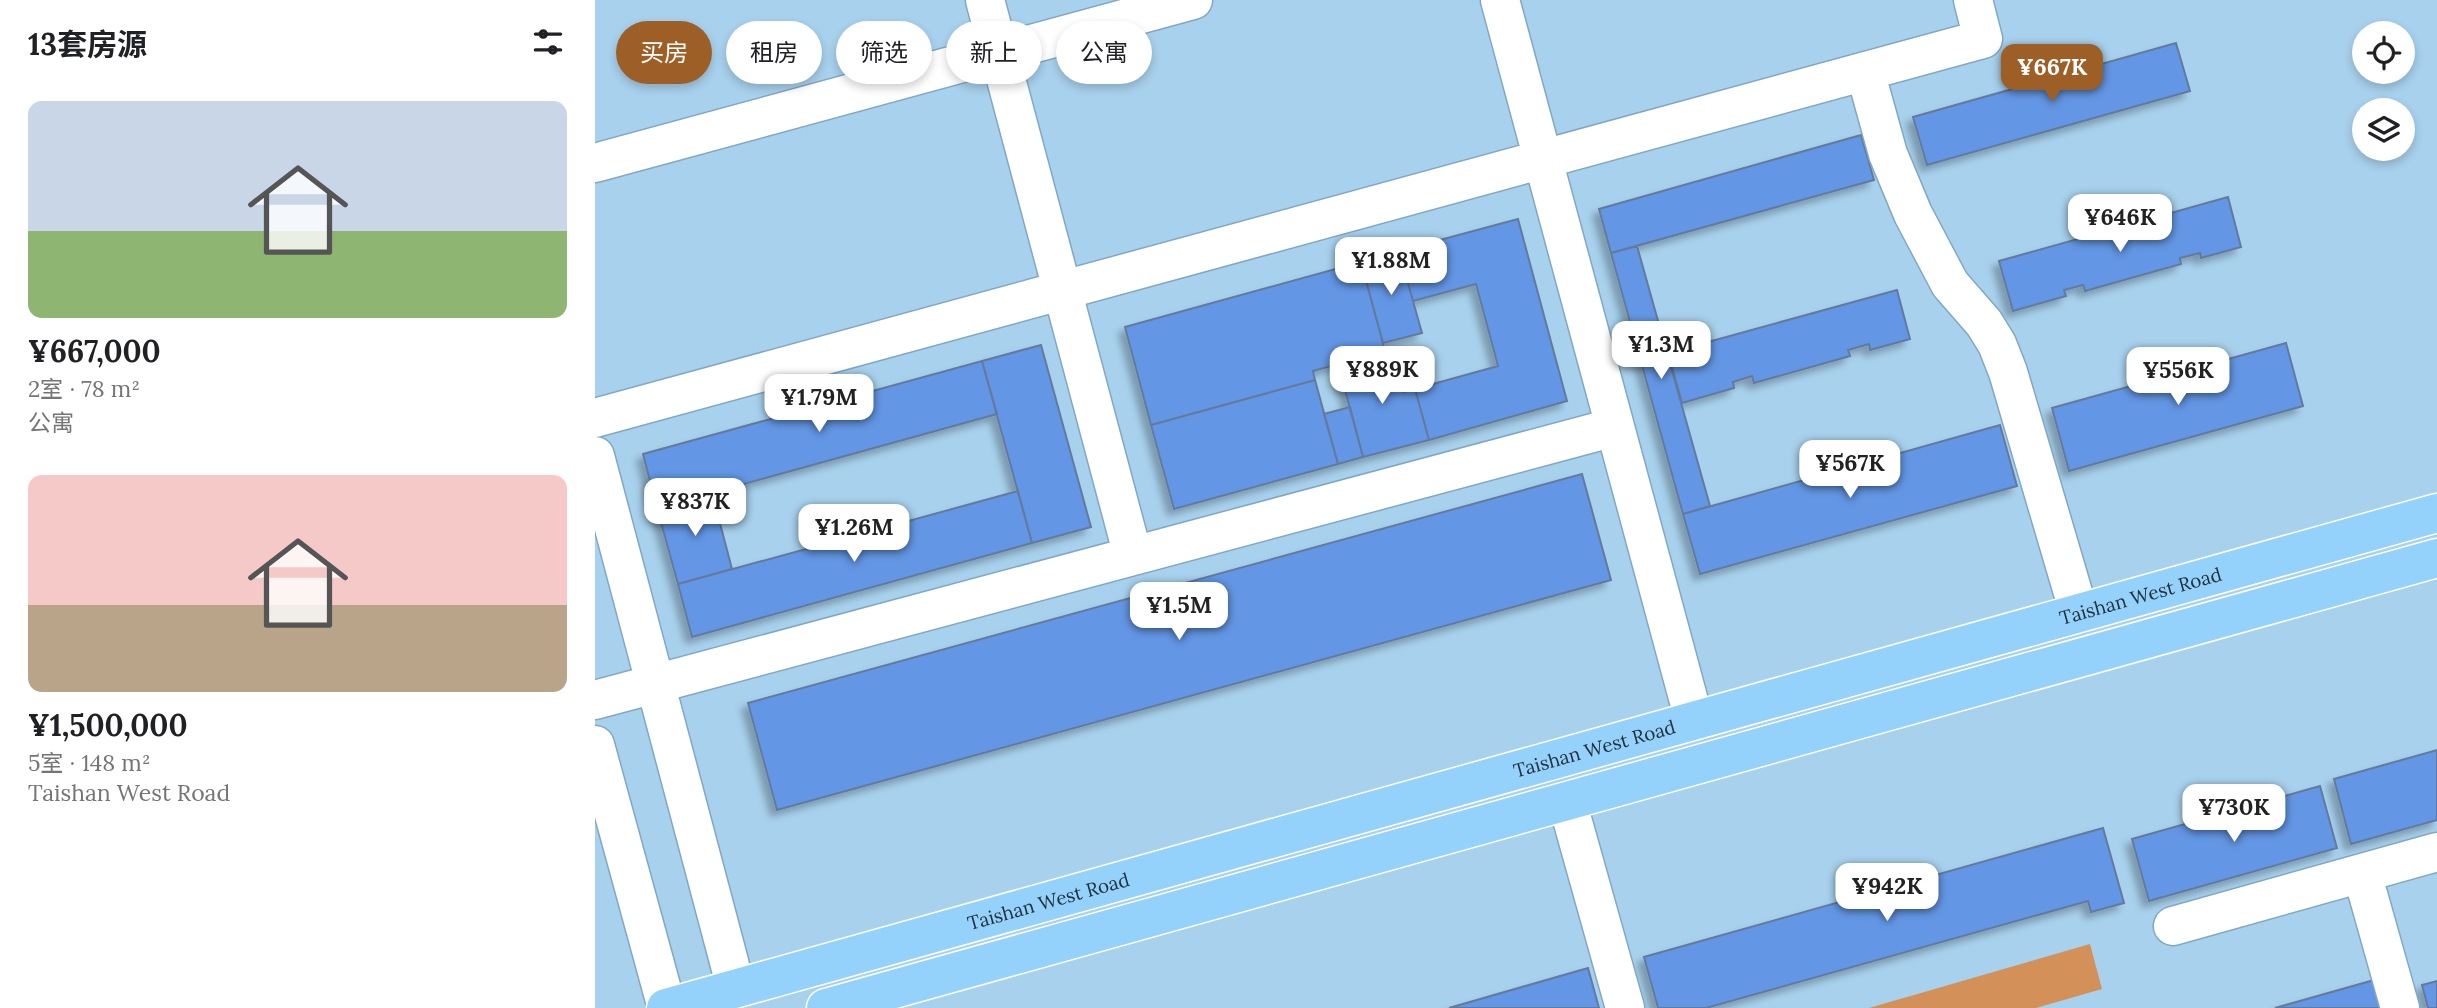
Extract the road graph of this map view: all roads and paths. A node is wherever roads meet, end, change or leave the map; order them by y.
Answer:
1 (985, 0) edge
2 (1193, 0) edge
3 (1500, 0) edge
4 (1973, 0) edge
5 (991, 21) edge
6 (1042, 41) edge
7 (946, 67) edge
8 (1865, 71) junction
9 (1007, 84) edge
10 (1543, 159) junction
11 (595, 163) edge
12 (1063, 290) junction
13 (595, 418) edge
14 (1615, 427) junction
15 (595, 456) edge
16 (2437, 513) edge
17 (1133, 556) junction
18 (2437, 558) edge
19 (2079, 613) junction
20 (655, 684) junction
21 (595, 700) edge
22 (1694, 720) junction
23 (595, 746) edge
24 (1567, 801) junction
25 (2437, 852) edge
26 (2363, 873) junction
27 (2173, 926) dead end
28 (745, 986) junction
29 (666, 1008) edge
30 (826, 1008) edge
31 (1625, 1008) edge
32 (2400, 1008) edge

1 - 5 street
2 - 6 street
3 - 10 street
4 - 8 street
7 - 11 street
8 - 10 street
8 - 19 street
9 - 12 street
10 - 12 street
10 - 14 street
12 - 13 street
12 - 17 street
14 - 17 street
14 - 22 street
15 - 20 street
16 - 19 highway, Taishan West Road
17 - 20 street
18 - 24 highway
19 - 22 highway, Taishan West Road
20 - 21 street
20 - 28 street
22 - 28 highway, Taishan West Road
23 - 29 street
24 - 30 highway
24 - 31 street
25 - 26 street
26 - 27 street
26 - 32 street
28 - 29 highway, Taishan West Road

